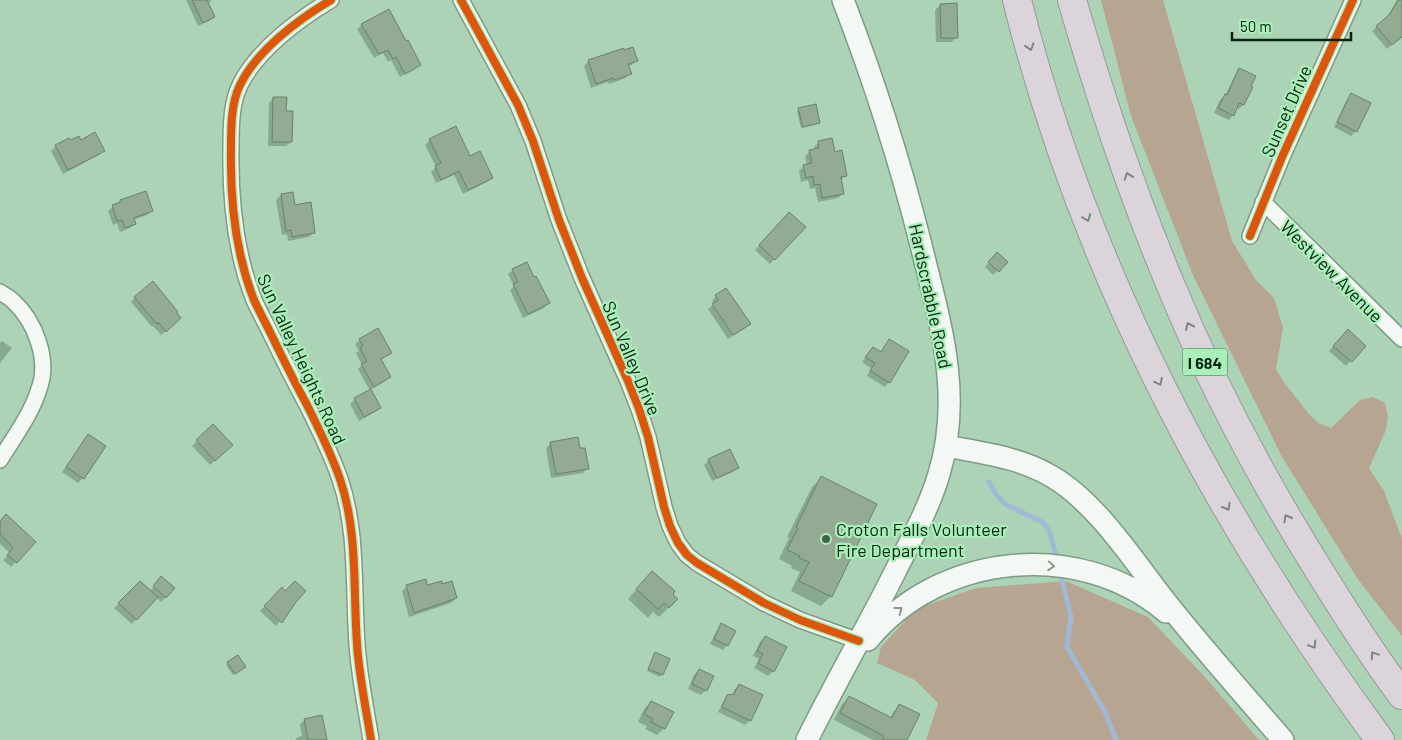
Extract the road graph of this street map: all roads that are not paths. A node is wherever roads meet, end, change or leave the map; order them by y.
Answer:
1 (331, 0) edge
2 (461, 0) edge
3 (843, 0) edge
4 (1017, 0) edge
5 (1072, 0) edge
6 (1353, 0) edge
7 (1263, 202) junction
8 (1250, 236) dead end
9 (0, 292) edge
10 (1402, 340) edge
11 (946, 446) junction
12 (0, 460) edge
13 (859, 641) junction
14 (1222, 668) junction
15 (842, 671) junction
16 (1402, 695) edge
17 (371, 740) edge
18 (807, 740) edge
19 (1283, 740) edge
20 (1380, 740) edge

1 - 17 street, Sun Valley Heights Road
2 - 13 street, Sun Valley Drive
3 - 11 main road, Hardscrabble Road
4 -> 20 highway, I 684
16 -> 5 highway, I 684
6 - 7 street, Sunset Drive
7 - 8 street, Sunset Drive
7 - 10 street, Westview Avenue
9 - 12 street
11 - 13 main road, Hardscrabble Road
11 - 14 main road
13 - 15 main road, Hardscrabble Road
15 -> 14 main road
14 - 19 main road
15 - 18 main road

